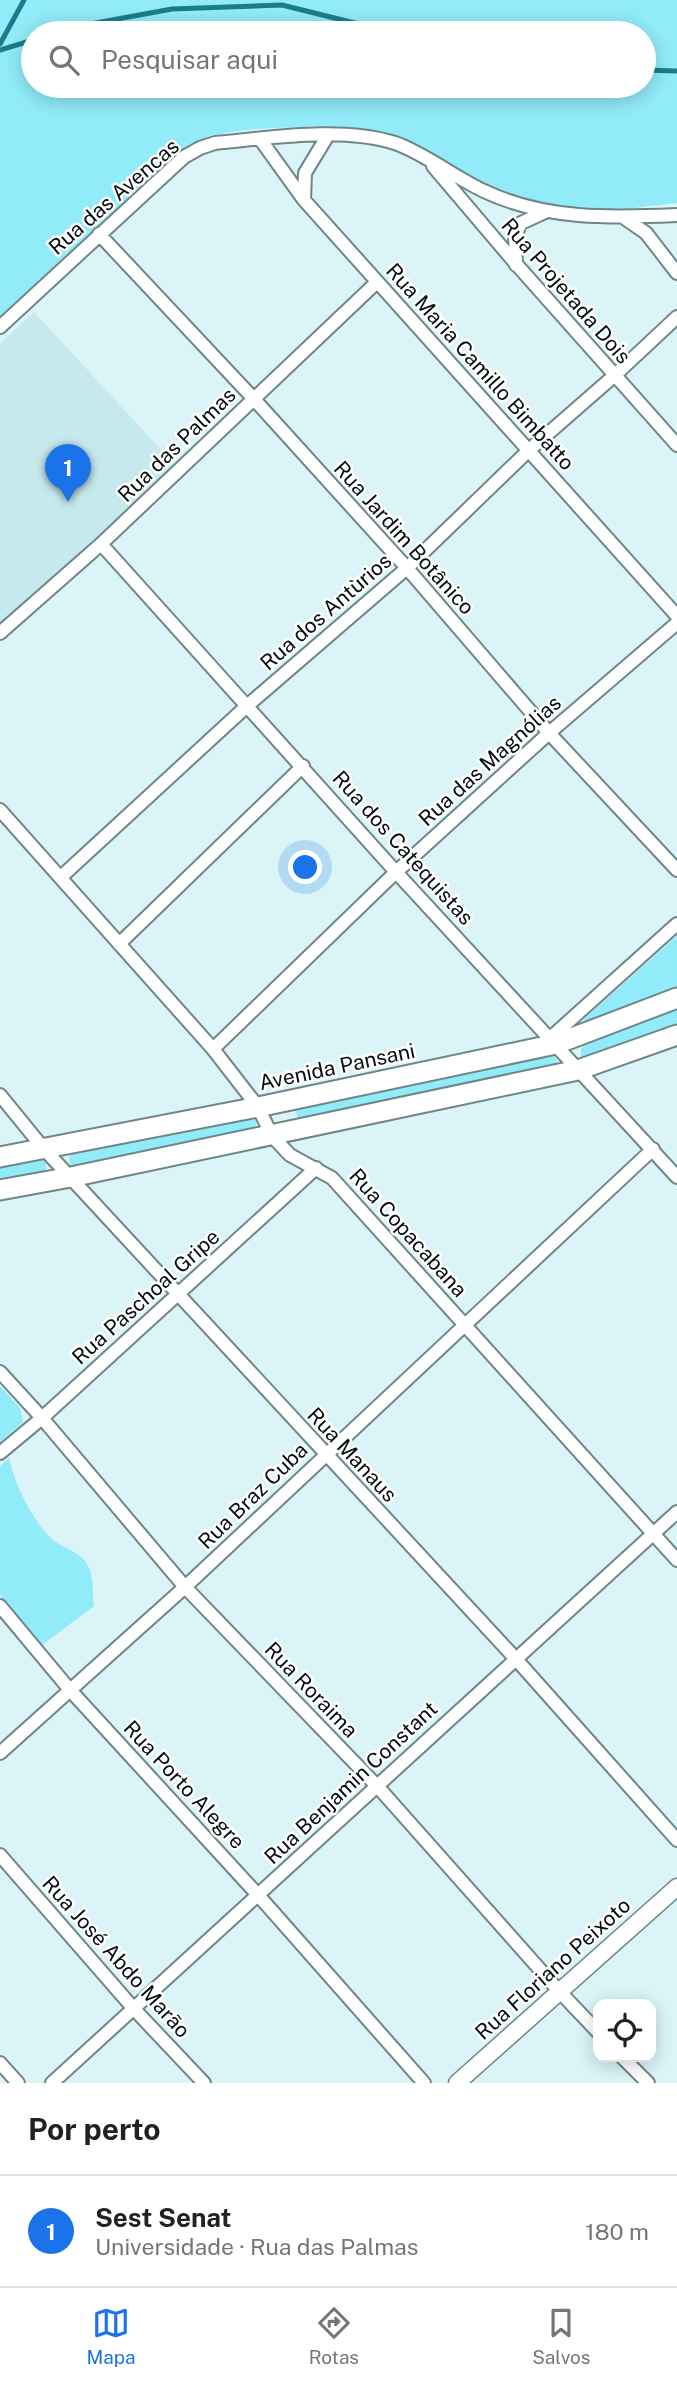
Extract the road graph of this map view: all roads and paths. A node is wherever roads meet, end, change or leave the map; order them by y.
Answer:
1 (328, 135) junction
2 (260, 139) junction
3 (428, 161) junction
4 (304, 200) junction
5 (545, 212) junction
6 (677, 215) edge
7 (623, 217) junction
8 (99, 234) junction
9 (517, 265) junction
10 (677, 268) edge
11 (377, 282) junction
12 (677, 317) edge
13 (0, 327) edge
14 (615, 375) junction
15 (253, 398) junction
16 (677, 445) edge
17 (528, 451) junction
18 (101, 544) junction
19 (407, 568) junction
20 (677, 616) edge
21 (677, 623) edge
22 (0, 633) edge
23 (248, 705) junction
24 (549, 733) junction
25 (303, 766) junction
26 (0, 810) edge
27 (677, 870) edge
28 (396, 872) junction
29 (61, 877) junction
30 (677, 924) edge
31 (119, 944) junction
32 (677, 998) edge
33 (677, 1035) edge
34 (549, 1043) junction
35 (213, 1049) junction
36 (578, 1070) junction
37 (0, 1095) edge
38 (258, 1107) junction
39 (272, 1136) junction
40 (44, 1149) junction
41 (653, 1149) junction
42 (0, 1157) edge
43 (316, 1168) junction
44 (71, 1177) junction
45 (677, 1177) edge
46 (0, 1190) edge
47 (179, 1294) junction
48 (466, 1325) junction
49 (0, 1372) edge
50 (42, 1418) junction
51 (0, 1453) edge
52 (325, 1454) junction
53 (677, 1512) edge
54 (653, 1534) junction
55 (677, 1560) edge
56 (185, 1587) junction
57 (0, 1606) edge
58 (515, 1658) junction
59 (70, 1690) junction
60 (0, 1753) edge
61 (377, 1787) junction
62 (677, 1840) edge
63 (0, 1855) edge
64 (677, 1887) edge
65 (258, 1895) junction
66 (559, 1991) junction
67 (134, 2009) junction
68 (593, 2027) edge
69 (627, 2062) edge
70 (0, 2063) edge
71 (18, 2083) edge
72 (52, 2083) edge
73 (204, 2083) edge
74 (424, 2083) edge
75 (457, 2083) edge
76 (648, 2083) edge

1 - 2 street, Rua das Avencas
1 - 3 street, Rua das Avencas
1 - 4 street
2 - 4 street, Rua Maria Camillo Bimbatto
2 - 8 street, Rua das Avencas
3 - 5 street, Rua das Avencas
3 - 9 street, Rua Projetada Dois
4 - 11 street, Rua Maria Camillo Bimbatto
5 - 7 street, Rua das Avencas
5 - 9 street
6 - 7 street, Rua das Avencas
7 - 10 street
8 - 13 street, Rua das Avencas
8 - 15 street, Rua Jardim Botânico
9 - 14 street, Rua Projetada Dois
11 - 15 street, Rua das Palmas
11 - 17 street, Rua Maria Camillo Bimbatto
12 - 14 street, Rua dos Antùrios
14 - 16 street, Rua Projetada Dois
14 - 17 street, Rua dos Antùrios
15 - 18 street, Rua das Palmas
15 - 19 street, Rua Jardim Botânico
17 - 19 street, Rua dos Antùrios
17 - 20 street, Rua Maria Camillo Bimbatto
18 - 22 street, Rua das Palmas
18 - 23 street, Rua dos Catequistas
19 - 23 street, Rua dos Antùrios
19 - 24 street, Rua Jardim Botânico
21 - 24 street, Rua das Magnólias
23 - 25 street, Rua dos Catequistas
23 - 29 street, Rua dos Antùrios
24 - 27 street, Rua Jardim Botânico
24 - 28 street, Rua das Magnólias
25 - 28 street, Rua dos Catequistas
25 - 31 street
26 - 29 street, Rua Copacabana
28 - 34 street, Rua dos Catequistas
28 - 35 street, Rua das Magnólias
29 - 31 street, Rua Copacabana
30 - 34 street
31 - 35 street, Rua Copacabana
32 - 34 main road, Avenida Pansani
33 - 36 main road
34 - 36 street, Rua dos Catequistas
34 - 38 main road, Avenida Pansani
35 - 38 street, Rua Copacabana
36 - 39 main road
36 - 41 street, Rua dos Catequistas
37 - 40 street, Rua Manaus
38 - 39 street, Rua Copacabana
38 - 40 main road, Avenida Pansani
39 - 43 street, Rua Copacabana
39 - 44 main road
40 - 42 main road, Avenida Pansani
40 - 44 street, Rua Manaus
41 - 45 street, Rua dos Catequistas
41 - 48 street, Rua Braz Cuba
43 - 47 street, Rua Paschoal Gripe
43 - 48 street, Rua Copacabana
44 - 46 main road
44 - 47 street, Rua Manaus
47 - 50 street, Rua Paschoal Gripe
47 - 52 street, Rua Manaus
48 - 52 street, Rua Braz Cuba
48 - 54 street, Rua Copacabana
49 - 50 street, Rua Roraima
50 - 51 street, Rua Paschoal Gripe
50 - 56 street, Rua Roraima
52 - 56 street, Rua Braz Cuba
52 - 58 street, Rua Manaus
53 - 54 street, Rua Benjamin Constant
54 - 55 street, Rua Copacabana
54 - 58 street, Rua Benjamin Constant
56 - 59 street, Rua Braz Cuba
56 - 61 street, Rua Roraima
57 - 59 street, Rua Porto Alegre
58 - 61 street, Rua Benjamin Constant
58 - 62 street, Rua Manaus
59 - 60 street, Rua Braz Cuba
59 - 65 street, Rua Porto Alegre
61 - 65 street, Rua Benjamin Constant
61 - 66 street, Rua Roraima
63 - 67 street, Rua José Abdo Marão
64 - 66 street, Rua Floriano Peixoto
65 - 67 street, Rua Benjamin Constant
65 - 74 street, Rua Porto Alegre
66 - 68 street, Rua Roraima
66 - 75 street, Rua Floriano Peixoto
67 - 72 street, Rua Benjamin Constant
67 - 73 street, Rua José Abdo Marão
69 - 76 street
70 - 71 street

